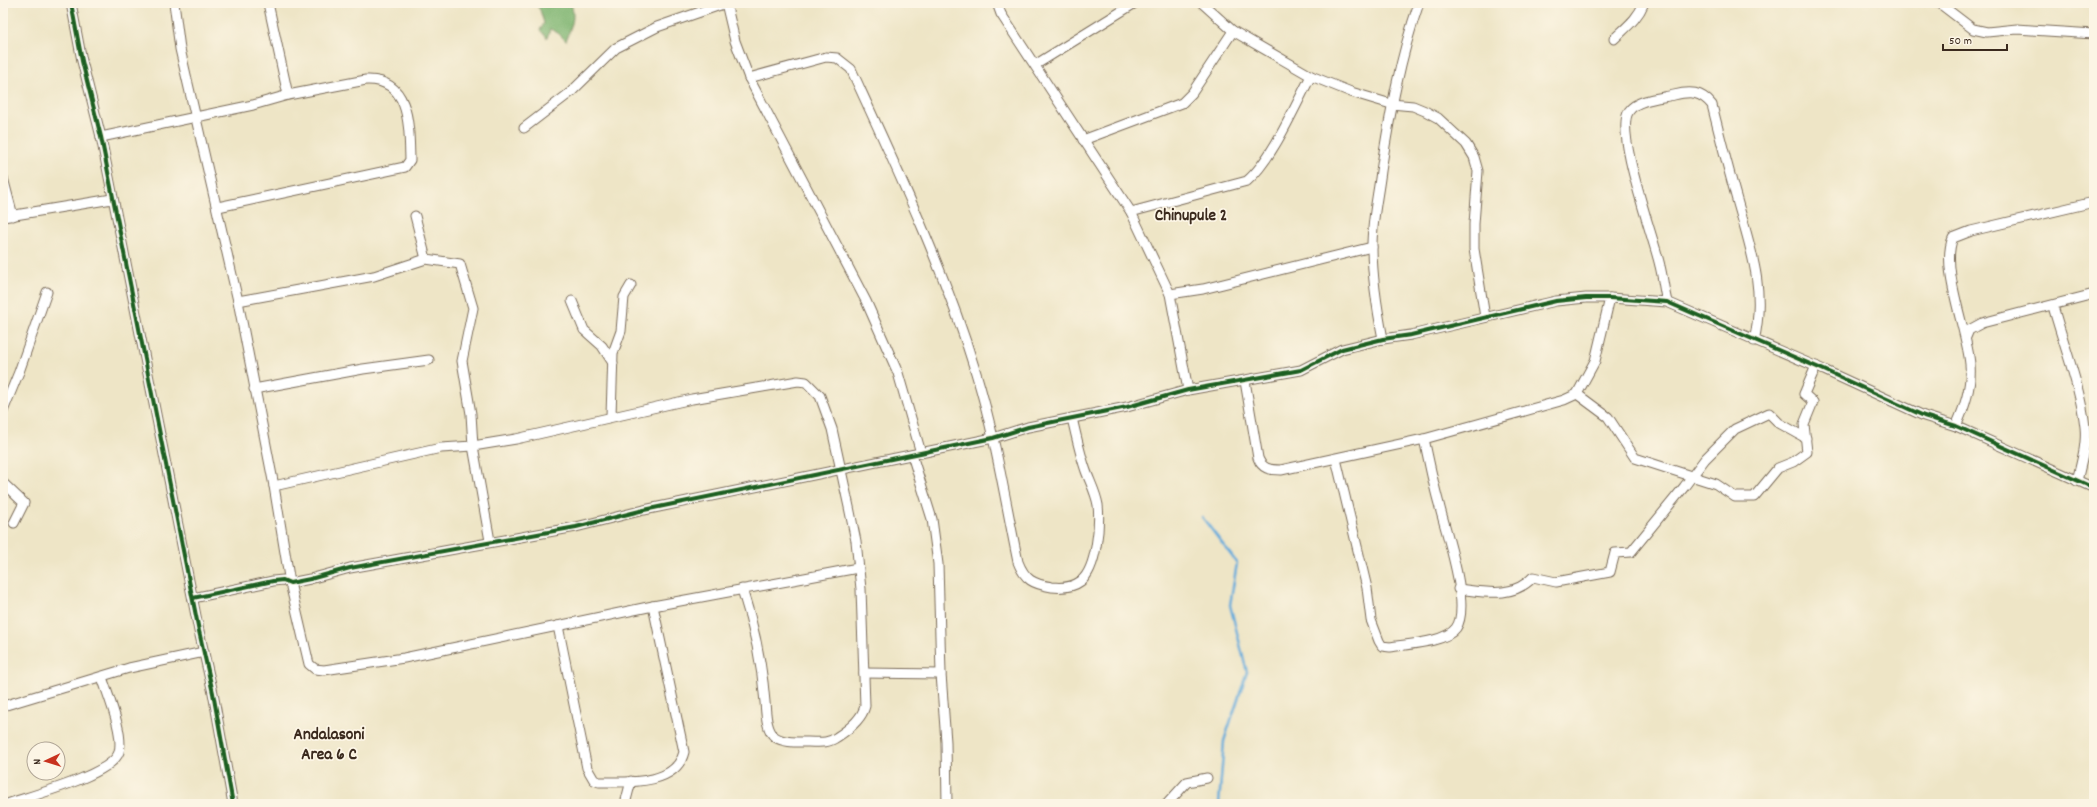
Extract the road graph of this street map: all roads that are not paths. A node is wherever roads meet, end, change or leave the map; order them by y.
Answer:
1 (71, 3) edge
2 (174, 3) edge
3 (268, 3) edge
4 (726, 3) edge
5 (997, 3) edge
6 (1135, 3) edge
7 (1202, 3) edge
8 (1419, 3) edge
9 (1644, 3) edge
10 (1939, 3) edge
11 (1233, 31) junction
12 (2094, 34) edge
13 (1614, 39) dead end
14 (1035, 65) junction
15 (1311, 76) junction
16 (749, 78) junction
17 (288, 95) junction
18 (1391, 104) junction
19 (196, 117) junction
20 (524, 128) dead end
21 (101, 137) junction
22 (1084, 140) junction
23 (3, 178) edge
24 (112, 199) junction
25 (2094, 202) edge
26 (218, 207) junction
27 (1131, 212) junction
28 (13, 216) junction
29 (416, 216) dead end
30 (3, 217) edge
31 (1372, 247) junction
32 (426, 259) junction
33 (631, 285) dead end
34 (47, 292) dead end
35 (1170, 294) junction
36 (2094, 294) edge
37 (1610, 298) junction
38 (238, 301) junction
39 (572, 301) dead end
40 (1667, 302) junction
41 (2052, 306) junction
42 (1485, 317) junction
43 (1966, 337) junction
44 (1383, 339) junction
45 (1754, 341) junction
46 (429, 360) dead end
47 (613, 363) junction
48 (1816, 366) junction
49 (1244, 381) junction
50 (254, 389) junction
51 (1188, 390) junction
52 (1577, 394) junction
53 (3, 410) edge
54 (611, 416) junction
55 (1072, 418) junction
56 (1956, 426) junction
57 (993, 438) junction
58 (1806, 438) junction
59 (1424, 439) junction
60 (473, 446) junction
61 (916, 454) junction
62 (1336, 459) junction
63 (841, 469) junction
64 (1691, 477) junction
65 (2078, 481) junction
66 (3, 483) edge
67 (274, 486) junction
68 (2094, 488) edge
69 (14, 523) dead end
70 (490, 541) junction
71 (858, 568) junction
72 (290, 582) junction
73 (742, 589) junction
74 (1458, 589) junction
75 (193, 598) junction
76 (653, 606) junction
77 (558, 626) junction
78 (204, 652) junction
79 (864, 673) junction
80 (941, 674) junction
81 (102, 677) junction
82 (3, 706) edge
83 (1207, 778) dead end
84 (630, 782) junction
85 (7, 804) edge
86 (233, 804) edge
87 (625, 804) edge
88 (947, 804) edge
89 (1167, 804) edge

1 - 21 street
2 - 19 street
3 - 17 street
4 - 16 street
4 - 20 street
5 - 14 street
6 - 14 street
7 - 11 street
8 - 18 street
9 - 13 street
10 - 12 street
11 - 15 street
11 - 22 street
14 - 22 street
15 - 18 street
15 - 27 street
16 - 57 street
16 - 61 street
17 - 19 street
17 - 26 street
18 - 31 street
18 - 42 street
19 - 21 street
19 - 26 street
21 - 24 street
22 - 27 street
23 - 28 street
24 - 28 street
24 - 75 street
25 - 43 street
26 - 38 street
27 - 35 street
28 - 30 street
29 - 32 street
31 - 35 street
31 - 44 street
32 - 38 street
32 - 60 street
33 - 47 street
34 - 53 street
35 - 51 street
36 - 41 street
37 - 40 street
37 - 42 street
37 - 52 street
38 - 50 street
39 - 47 street
40 - 45 street
40 - 45 street
41 - 43 street
41 - 65 street
42 - 44 street
43 - 56 street
44 - 49 street
45 - 48 street
46 - 50 street
47 - 54 street
48 - 56 street
48 - 58 street
49 - 51 street
49 - 62 street
50 - 67 street
51 - 55 street
52 - 59 street
52 - 64 street
54 - 60 street
54 - 63 street
55 - 57 street
55 - 57 street
56 - 65 street
57 - 61 street
58 - 64 street
58 - 64 street
59 - 62 street
59 - 74 street
60 - 67 street
60 - 70 street
61 - 63 street
61 - 80 street
62 - 74 street
63 - 70 street
63 - 71 street
64 - 74 street
65 - 68 street
66 - 69 street
67 - 72 street
70 - 72 street
71 - 73 street
71 - 79 street
72 - 75 street
72 - 77 street
73 - 76 street
73 - 79 street
75 - 78 street
76 - 77 street
76 - 84 street
77 - 84 street
78 - 81 street
78 - 86 street
79 - 80 street
80 - 88 street
81 - 82 street
81 - 85 street
83 - 89 street
84 - 87 street

